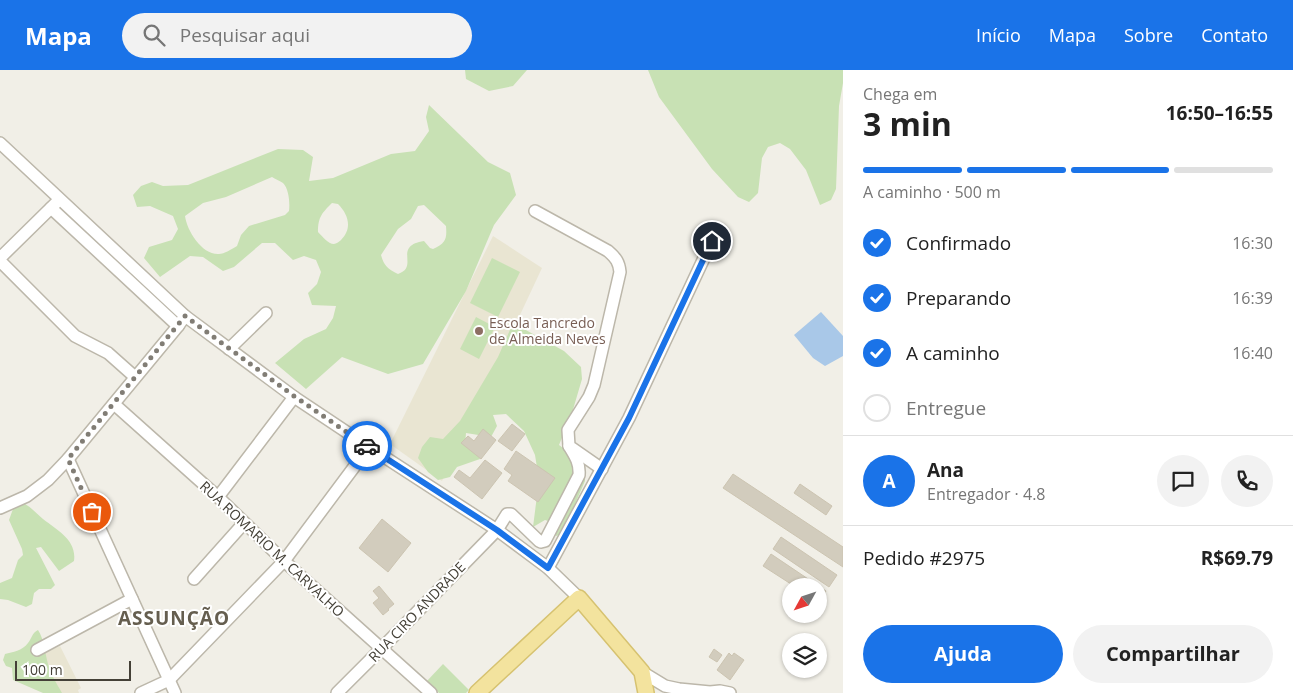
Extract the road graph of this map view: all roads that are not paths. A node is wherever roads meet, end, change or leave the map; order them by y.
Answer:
1 (0, 143) edge
2 (55, 203) junction
3 (535, 211) dead end
4 (712, 241) dead end
5 (0, 260) edge
6 (266, 313) dead end
7 (182, 321) junction
8 (229, 349) junction
9 (135, 377) junction
10 (294, 396) junction
11 (114, 404) junction
12 (569, 446) junction
13 (369, 447) junction
14 (68, 459) junction
15 (602, 469) junction
16 (218, 497) junction
17 (0, 508) edge
18 (244, 523) junction
19 (497, 530) junction
20 (284, 561) junction
21 (548, 568) junction
22 (194, 579) dead end
23 (132, 599) junction
24 (582, 602) junction
25 (37, 650) dead end
26 (382, 650) junction
27 (642, 672) junction
28 (169, 680) junction
29 (709, 692) edge
30 (141, 693) edge
31 (175, 693) edge
32 (337, 693) edge
33 (431, 693) edge
34 (482, 693) edge
35 (646, 693) edge
36 (730, 693) edge

1 - 2 street
2 - 5 street
2 - 7 street
3 - 12 street
4 - 15 street
5 - 9 street
6 - 8 street
7 - 8 street
7 - 9 street
8 - 10 street
9 - 11 street
10 - 13 street
10 - 16 street
11 - 14 street
11 - 16 street, RUA ROMARIO M. CARVALHO
12 - 15 street
12 - 19 street, RUA CIRO ANDRADE
13 - 19 street
13 - 20 street
14 - 17 street
14 - 23 street
15 - 21 street
16 - 18 street, RUA ROMARIO M. CARVALHO
18 - 20 street, RUA ROMARIO M. CARVALHO
18 - 22 street
19 - 21 street
19 - 26 street, RUA CIRO ANDRADE
20 - 26 street, RUA ROMARIO M. CARVALHO
20 - 28 street
21 - 24 street
23 - 25 street
23 - 28 street
24 - 27 main road
24 - 34 main road
26 - 32 street, RUA CIRO ANDRADE
26 - 33 street, RUA ROMARIO M. CARVALHO
27 - 29 street
27 - 35 main road
28 - 30 street
28 - 31 street
29 - 36 street

